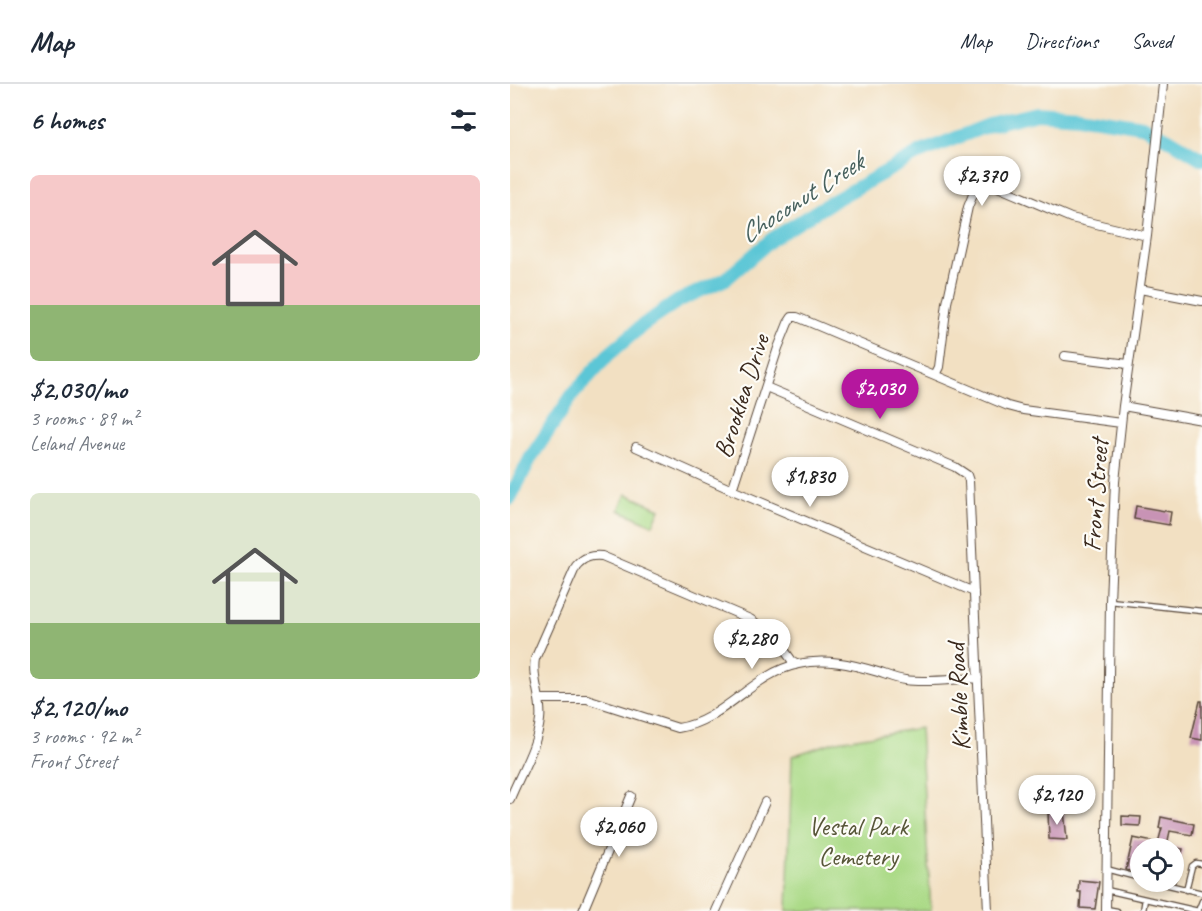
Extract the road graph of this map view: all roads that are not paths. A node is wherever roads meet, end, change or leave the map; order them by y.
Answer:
1 (1163, 84) edge
2 (1147, 236) junction
3 (1140, 289) junction
4 (1202, 301) edge
5 (1065, 356) dead end
6 (1128, 364) junction
7 (935, 375) junction
8 (766, 387) junction
9 (1123, 406) junction
10 (1202, 420) edge
11 (1121, 423) junction
12 (636, 447) dead end
13 (732, 490) junction
14 (974, 592) junction
15 (1110, 601) junction
16 (1202, 610) edge
17 (795, 665) junction
18 (978, 678) junction
19 (540, 699) junction
20 (511, 796) edge
21 (631, 796) dead end
22 (765, 802) dead end
23 (1202, 864) edge
24 (1106, 869) junction
25 (1130, 875) edge
26 (1106, 890) junction
27 (1186, 890) joint
28 (1202, 893) edge
29 (1145, 899) junction
30 (1202, 901) edge
31 (1106, 910) edge
32 (583, 911) edge
33 (717, 911) edge
34 (988, 911) edge
35 (1117, 911) edge
36 (1143, 911) edge
37 (1198, 911) edge

1 - 2 street, Front Street
2 - 3 street, Front Street
2 - 7 street
3 - 4 street
3 - 6 street, Front Street
5 - 6 street
6 - 9 street, Front Street
7 - 8 street, Brooklea Drive
7 - 11 street
8 - 13 street, Brooklea Drive
8 - 14 street, Kimble Road
9 - 10 street
9 - 11 street, Front Street
11 - 15 street, Front Street
12 - 13 street
13 - 14 street
14 - 18 street, Kimble Road
15 - 16 lane
15 - 24 street, Front Street
17 - 18 street
17 - 19 street
17 - 19 street
18 - 34 street, Kimble Road
19 - 20 street
21 - 32 street
22 - 33 street
23 - 27 lane
24 - 25 lane
24 - 26 street, Front Street
26 - 29 lane
26 - 31 street, Front Street
27 - 28 lane
29 - 36 lane
29 - 37 lane
30 - 37 lane
31 - 35 lane

